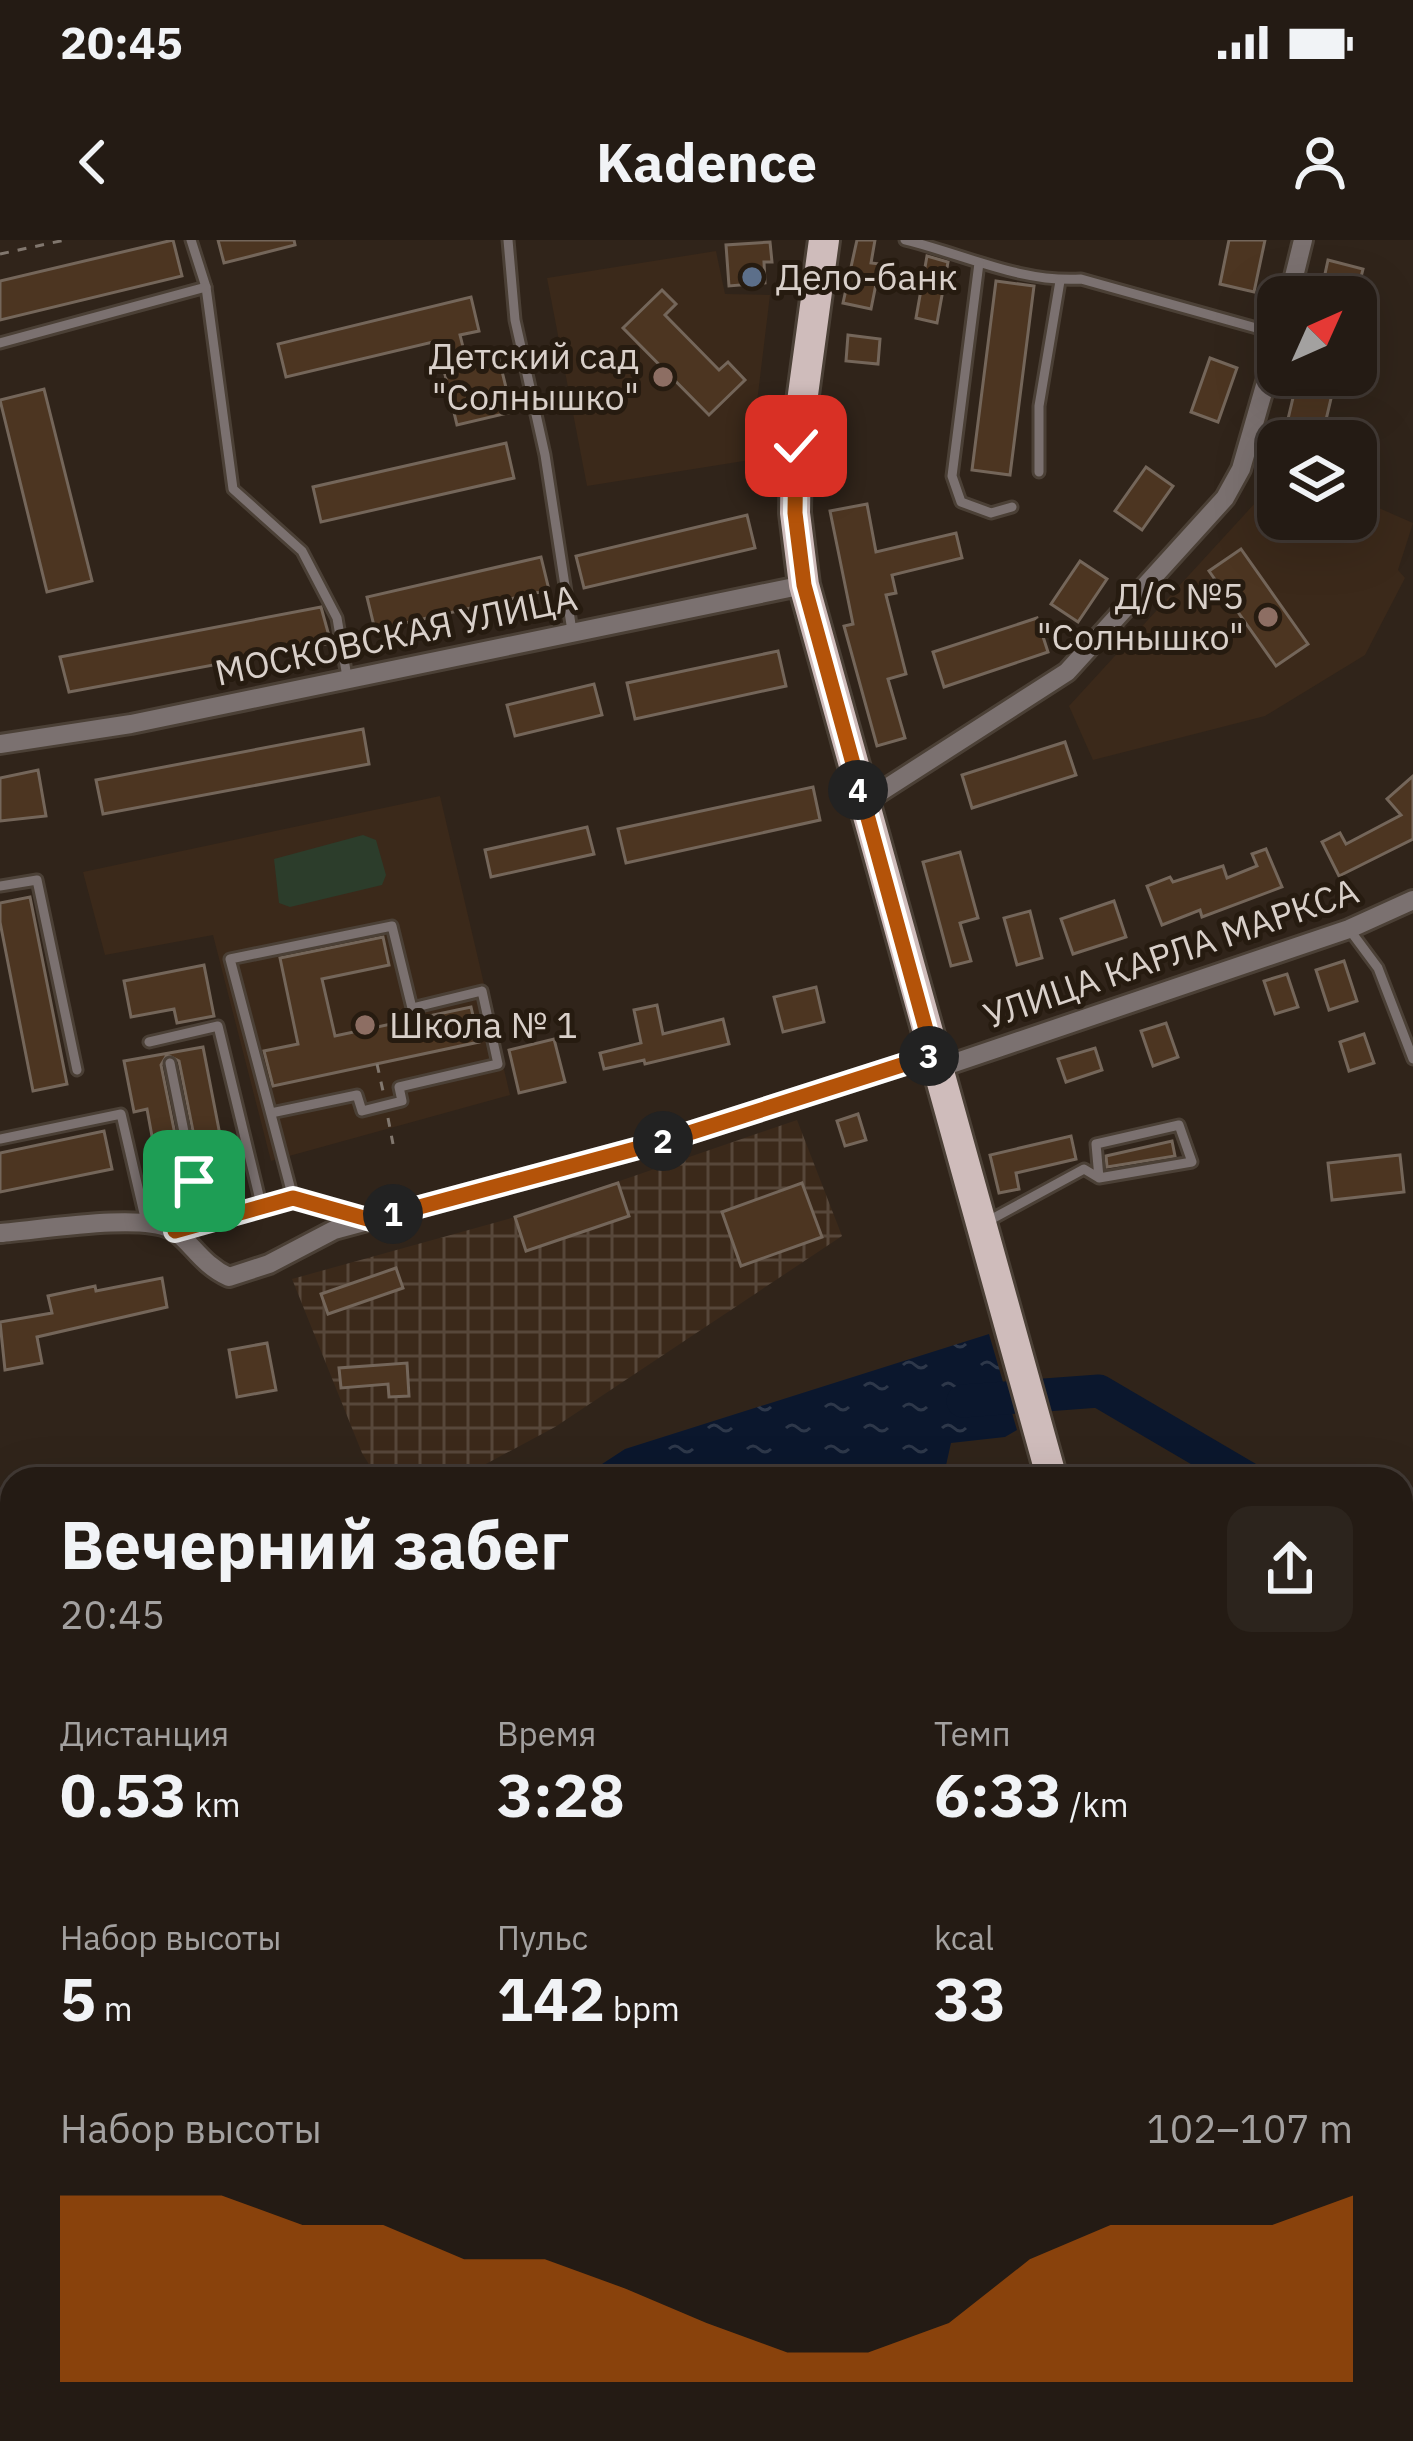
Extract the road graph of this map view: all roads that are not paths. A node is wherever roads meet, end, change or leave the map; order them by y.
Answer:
1 (191, 240) edge
2 (508, 240) edge
3 (824, 240) edge
4 (905, 240) edge
5 (1304, 240) edge
6 (979, 263) junction
7 (1295, 276) edge
8 (1060, 280) junction
9 (206, 287) junction
10 (1257, 331) edge
11 (0, 343) edge
12 (1261, 396) edge
13 (1039, 472) dead end
14 (1012, 507) dead end
15 (804, 585) junction
16 (572, 632) junction
17 (347, 677) junction
18 (0, 744) edge
19 (858, 790) junction
20 (0, 886) edge
21 (1413, 900) edge
22 (1349, 929) junction
23 (148, 1042) dead end
24 (933, 1055) junction
25 (1413, 1060) edge
26 (170, 1063) dead end
27 (77, 1070) dead end
28 (271, 1113) junction
29 (0, 1139) edge
30 (1099, 1178) junction
31 (293, 1198) junction
32 (261, 1204) junction
33 (977, 1208) junction
34 (371, 1220) junction
35 (146, 1222) junction
36 (175, 1231) junction
37 (0, 1233) edge
38 (1049, 1467) edge

1 - 9 lane
2 - 16 lane
3 - 15 main road
4 - 6 lane
5 - 7 street
6 - 8 lane
6 - 14 lane
8 - 10 lane
8 - 13 lane
9 - 11 lane
9 - 17 lane
12 - 19 street
15 - 16 street, МОСКОВСКАЯ УЛИЦА
15 - 19 main road
16 - 17 street, МОСКОВСКАЯ УЛИЦА
17 - 18 street, МОСКОВСКАЯ УЛИЦА
19 - 24 main road
20 - 27 lane
21 - 22 street, УЛИЦА КАРЛА МАРКСА
22 - 24 street, УЛИЦА КАРЛА МАРКСА
22 - 25 lane
23 - 32 lane
24 - 33 main road
24 - 34 street, УЛИЦА КАРЛА МАРКСА
26 - 36 lane
28 - 28 lane
28 - 31 lane
29 - 35 lane
30 - 30 lane
30 - 33 lane
31 - 32 lane
31 - 34 lane
32 - 36 lane
33 - 38 main road
34 - 36 street, УЛИЦА КАРЛА МАРКСА
35 - 36 street, УЛИЦА КАРЛА МАРКСА
35 - 37 street, УЛИЦА КАРЛА МАРКСА

